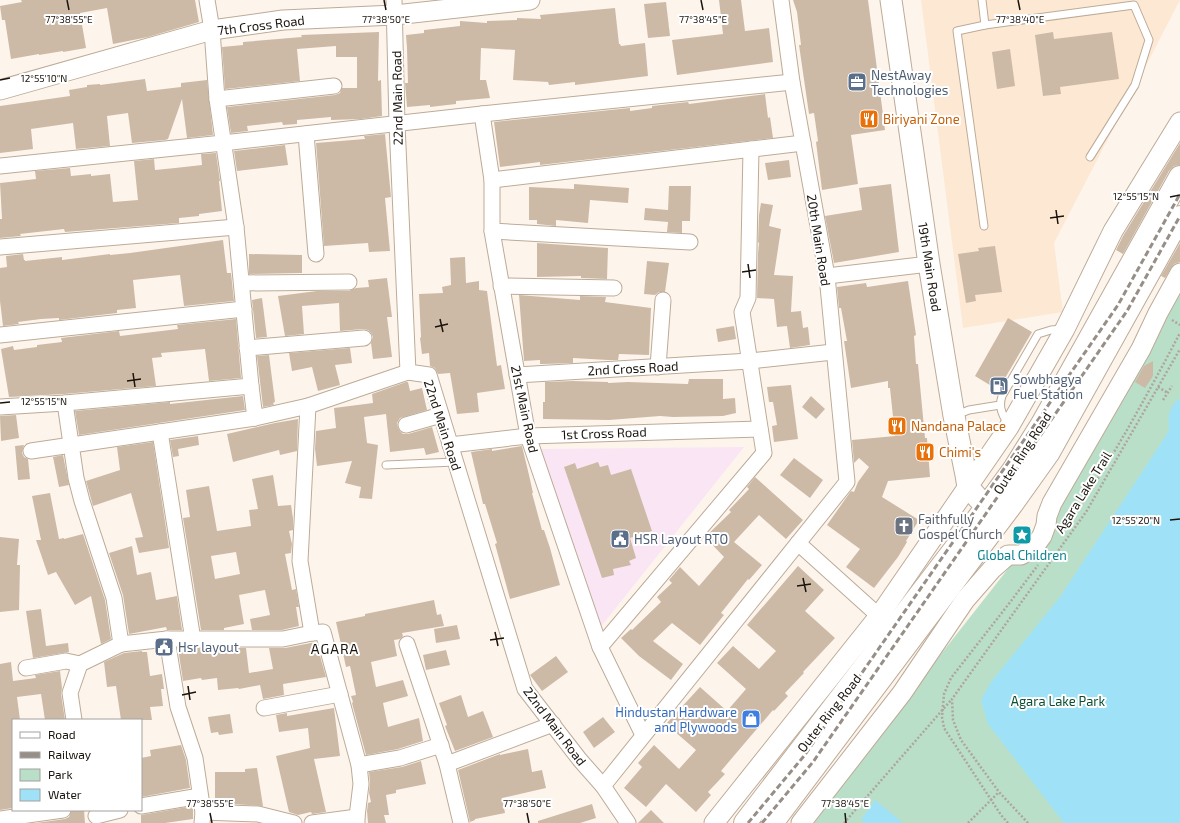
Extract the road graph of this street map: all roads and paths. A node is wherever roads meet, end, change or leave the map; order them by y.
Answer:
1 (208, 0) edge
2 (530, 0) edge
3 (781, 0) edge
4 (891, 0) edge
5 (982, 0) edge
6 (395, 7) edge
7 (984, 24) junction
8 (212, 30) junction
9 (792, 82) junction
10 (334, 86) dead end
11 (0, 90) edge
12 (217, 99) junction
13 (482, 114) junction
14 (1180, 122) edge
15 (396, 124) junction
16 (306, 134) junction
17 (223, 143) junction
18 (803, 143) junction
19 (751, 149) junction
20 (1090, 157) dead end
21 (0, 166) edge
22 (1180, 177) edge
23 (492, 180) junction
24 (1180, 217) edge
25 (984, 226) dead end
26 (236, 227) junction
27 (492, 231) junction
28 (690, 242) dead end
29 (0, 247) edge
30 (316, 254) dead end
31 (929, 264) junction
32 (1180, 273) edge
33 (827, 276) junction
34 (349, 282) dead end
35 (242, 283) junction
36 (501, 286) junction
37 (614, 288) dead end
38 (664, 300) dead end
39 (244, 309) junction
40 (1065, 329) junction
41 (0, 335) edge
42 (364, 338) dead end
43 (247, 348) junction
44 (1180, 349) edge
45 (833, 352) junction
46 (750, 361) junction
47 (658, 367) junction
48 (408, 372) junction
49 (517, 375) junction
50 (251, 386) junction
51 (1172, 386) dead end
52 (1158, 387) junction
53 (1168, 393) junction
54 (1163, 400) dead end
55 (64, 403) junction
56 (1000, 405) junction
57 (308, 406) junction
58 (0, 407) edge
59 (441, 415) junction
60 (954, 416) junction
61 (255, 418) junction
62 (406, 425) dead end
63 (1009, 427) junction
64 (760, 428) junction
65 (160, 432) junction
66 (528, 436) junction
67 (71, 445) junction
68 (450, 445) junction
69 (31, 451) dead end
70 (455, 462) junction
71 (386, 465) dead end
72 (968, 487) junction
73 (994, 512) junction
74 (798, 543) junction
75 (879, 616) junction
76 (312, 632) junction
77 (167, 639) junction
78 (193, 640) junction
79 (122, 644) junction
80 (407, 644) dead end
81 (600, 647) junction
82 (80, 664) junction
83 (26, 668) dead end
84 (340, 694) junction
85 (952, 699) junction
86 (264, 708) dead end
87 (942, 717) dead end
88 (74, 719) edge
89 (553, 724) junction
90 (643, 735) junction
91 (441, 745) junction
92 (447, 764) junction
93 (359, 765) junction
94 (602, 786) junction
95 (999, 792) junction
96 (200, 796) junction
97 (991, 800) junction
98 (142, 806) edge
99 (56, 811) edge
100 (116, 811) edge
101 (96, 816) edge
102 (202, 817) edge
103 (0, 819) edge
104 (357, 820) edge
105 (294, 823) edge
106 (312, 823) edge
107 (461, 823) edge
108 (628, 823) edge
109 (714, 823) edge
110 (745, 823) edge
111 (772, 823) edge
112 (801, 823) edge
113 (844, 823) edge
114 (968, 823) edge
115 (1008, 823) edge
116 (1028, 823) edge

1 - 8 street
2 - 6 street, 7th Cross Road
3 - 9 street, 20th Main Road
4 - 31 main road, 19th Main Road
5 - 7 lane
6 - 8 street, 7th Cross Road
6 - 15 street, 22nd Main Road
7 - 20 lane
7 - 25 lane
8 - 11 street, 7th Cross Road
8 - 12 street
9 - 13 street
9 - 18 street, 20th Main Road
10 - 12 street
12 - 17 street
13 - 15 street
13 - 23 street, 21st Main Road
14 - 40 street
15 - 16 street
15 - 48 street, 22nd Main Road
16 - 17 street
16 - 30 street
17 - 21 street
17 - 26 street
18 - 19 street
18 - 33 street, 20th Main Road
19 - 23 street
19 - 46 street
22 - 73 highway, Outer Ring Road
23 - 27 street, 21st Main Road
24 - 73 highway, Outer Ring Road
26 - 29 street
26 - 35 street
27 - 28 street
27 - 36 street, 21st Main Road
31 - 33 street
31 - 60 main road, 19th Main Road
32 - 112 street
33 - 45 street, 20th Main Road
34 - 35 street
35 - 39 street
36 - 37 street
36 - 49 street, 21st Main Road
38 - 47 street
39 - 41 street
39 - 43 street
40 - 56 lane
40 - 63 street
42 - 43 street
43 - 50 street
44 - 52 path, Agara Lake Trail
45 - 46 street, 2nd Cross Road
45 - 74 street, 20th Main Road
46 - 47 street, 2nd Cross Road
46 - 64 street
47 - 49 street, 2nd Cross Road
48 - 57 street
48 - 59 street, 22nd Main Road
49 - 66 street, 21st Main Road
50 - 55 street
50 - 61 street
51 - 53 path
52 - 53 path
52 - 85 path, Agara Lake Trail
53 - 54 path
55 - 58 street
55 - 67 street
56 - 60 lane
56 - 63 lane
57 - 61 street
57 - 76 street
59 - 62 street
59 - 68 street, 22nd Main Road
60 - 72 main road, 19th Main Road
61 - 65 street
63 - 72 street
64 - 66 street, 1st Cross Road
64 - 81 street
65 - 67 street
65 - 78 street
66 - 68 street, 1st Cross Road
66 - 81 street, 21st Main Road
67 - 69 street
67 - 79 street
68 - 70 street, 22nd Main Road
70 - 71 lane
70 - 89 street, 22nd Main Road
72 - 73 main road
72 - 75 street
73 - 110 highway, Outer Ring Road
73 - 111 highway, Outer Ring Road
74 - 75 street
74 - 90 street
75 - 109 street
76 - 78 street
76 - 84 street
77 - 78 street
77 - 79 street
77 - 96 street
79 - 82 street
80 - 91 street
81 - 90 street, 21st Main Road
82 - 83 street
82 - 88 street
84 - 86 street
84 - 93 street
85 - 95 path
85 - 113 path, Agara Lake Trail
87 - 97 path
89 - 92 street
89 - 94 street, 22nd Main Road
90 - 94 street
91 - 92 street
91 - 93 street
92 - 107 street
93 - 104 street
94 - 108 street, 22nd Main Road
95 - 97 path
95 - 116 path
96 - 98 street
96 - 102 street
97 - 114 path
97 - 115 path
99 - 103 street
100 - 101 street
102 - 105 street
104 - 106 street

